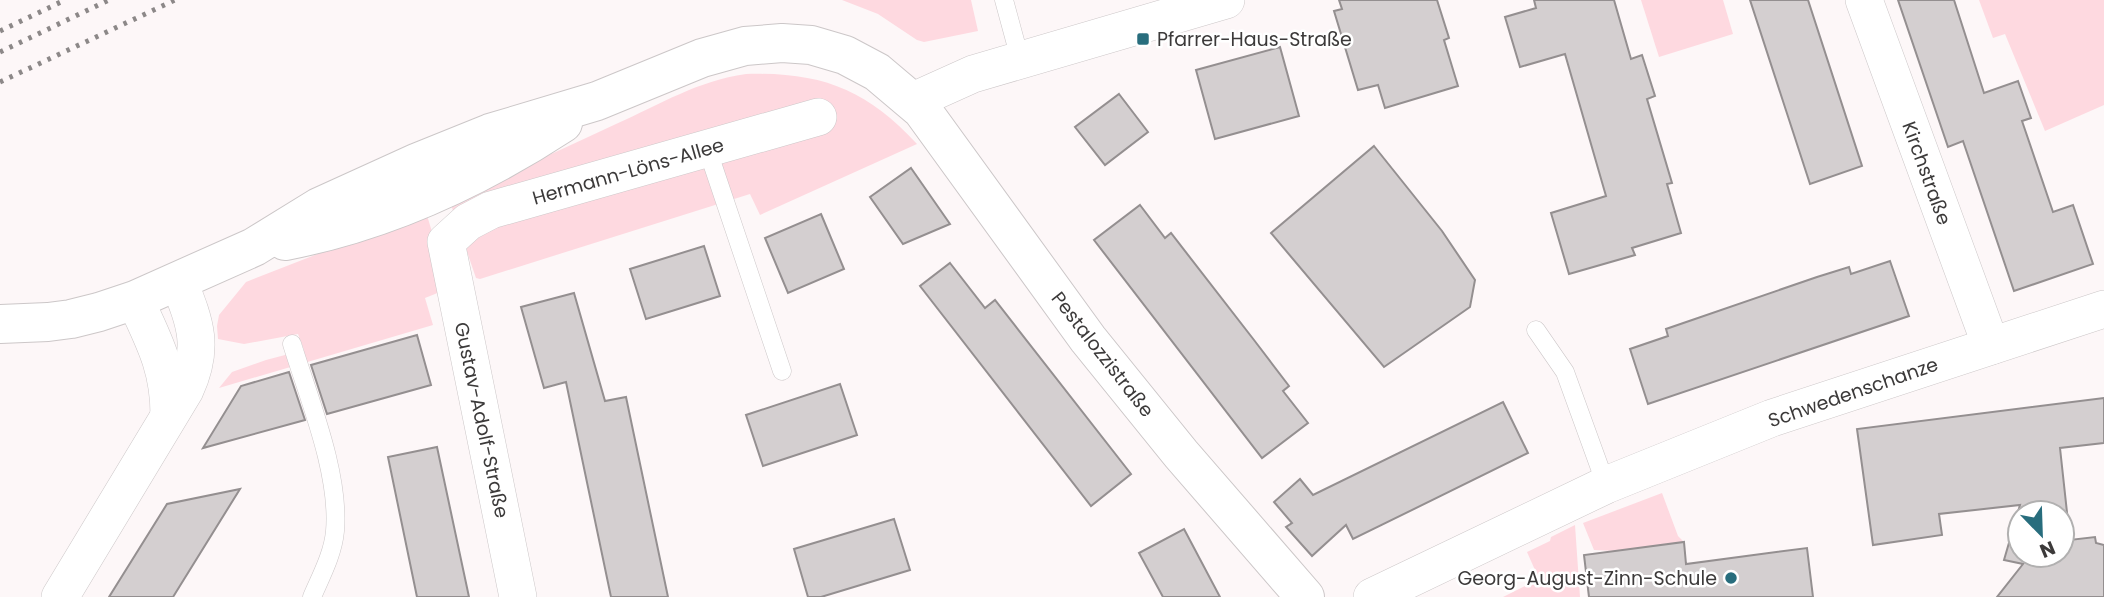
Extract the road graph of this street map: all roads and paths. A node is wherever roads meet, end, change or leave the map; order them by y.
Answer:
1 (1004, 0) edge
2 (1226, 0) edge
3 (1864, 0) edge
4 (1020, 59) junction
5 (913, 101) junction
6 (818, 117) dead end
7 (706, 148) junction
8 (440, 221) joint
9 (179, 282) junction
10 (135, 300) junction
11 (2104, 309) edge
12 (0, 324) edge
13 (1536, 330) dead end
14 (292, 344) dead end
15 (1991, 346) junction
16 (782, 372) dead end
17 (169, 415) junction
18 (1606, 485) junction
19 (60, 597) edge
20 (312, 597) edge
21 (518, 597) edge
22 (1305, 597) edge
23 (1372, 597) edge

1 - 4 lane
2 - 4 street
3 - 15 street, Kirchstraße
4 - 5 street
5 - 9 main road, Pestalozzistraße
5 - 22 main road, Pestalozzistraße
6 - 7 street, Hermann-Löns-Allee
7 - 8 street, Hermann-Löns-Allee
7 - 16 lane
8 - 21 street, Gustav-Adolf-Straße
9 - 10 main road, Pestalozzistraße
9 - 17 street
10 - 12 main road, Pestalozzistraße
10 - 17 street
11 - 15 street, Schwedenschanze
13 - 18 lane
14 - 20 lane
15 - 18 street, Schwedenschanze
17 - 19 street
18 - 23 street, Schwedenschanze

